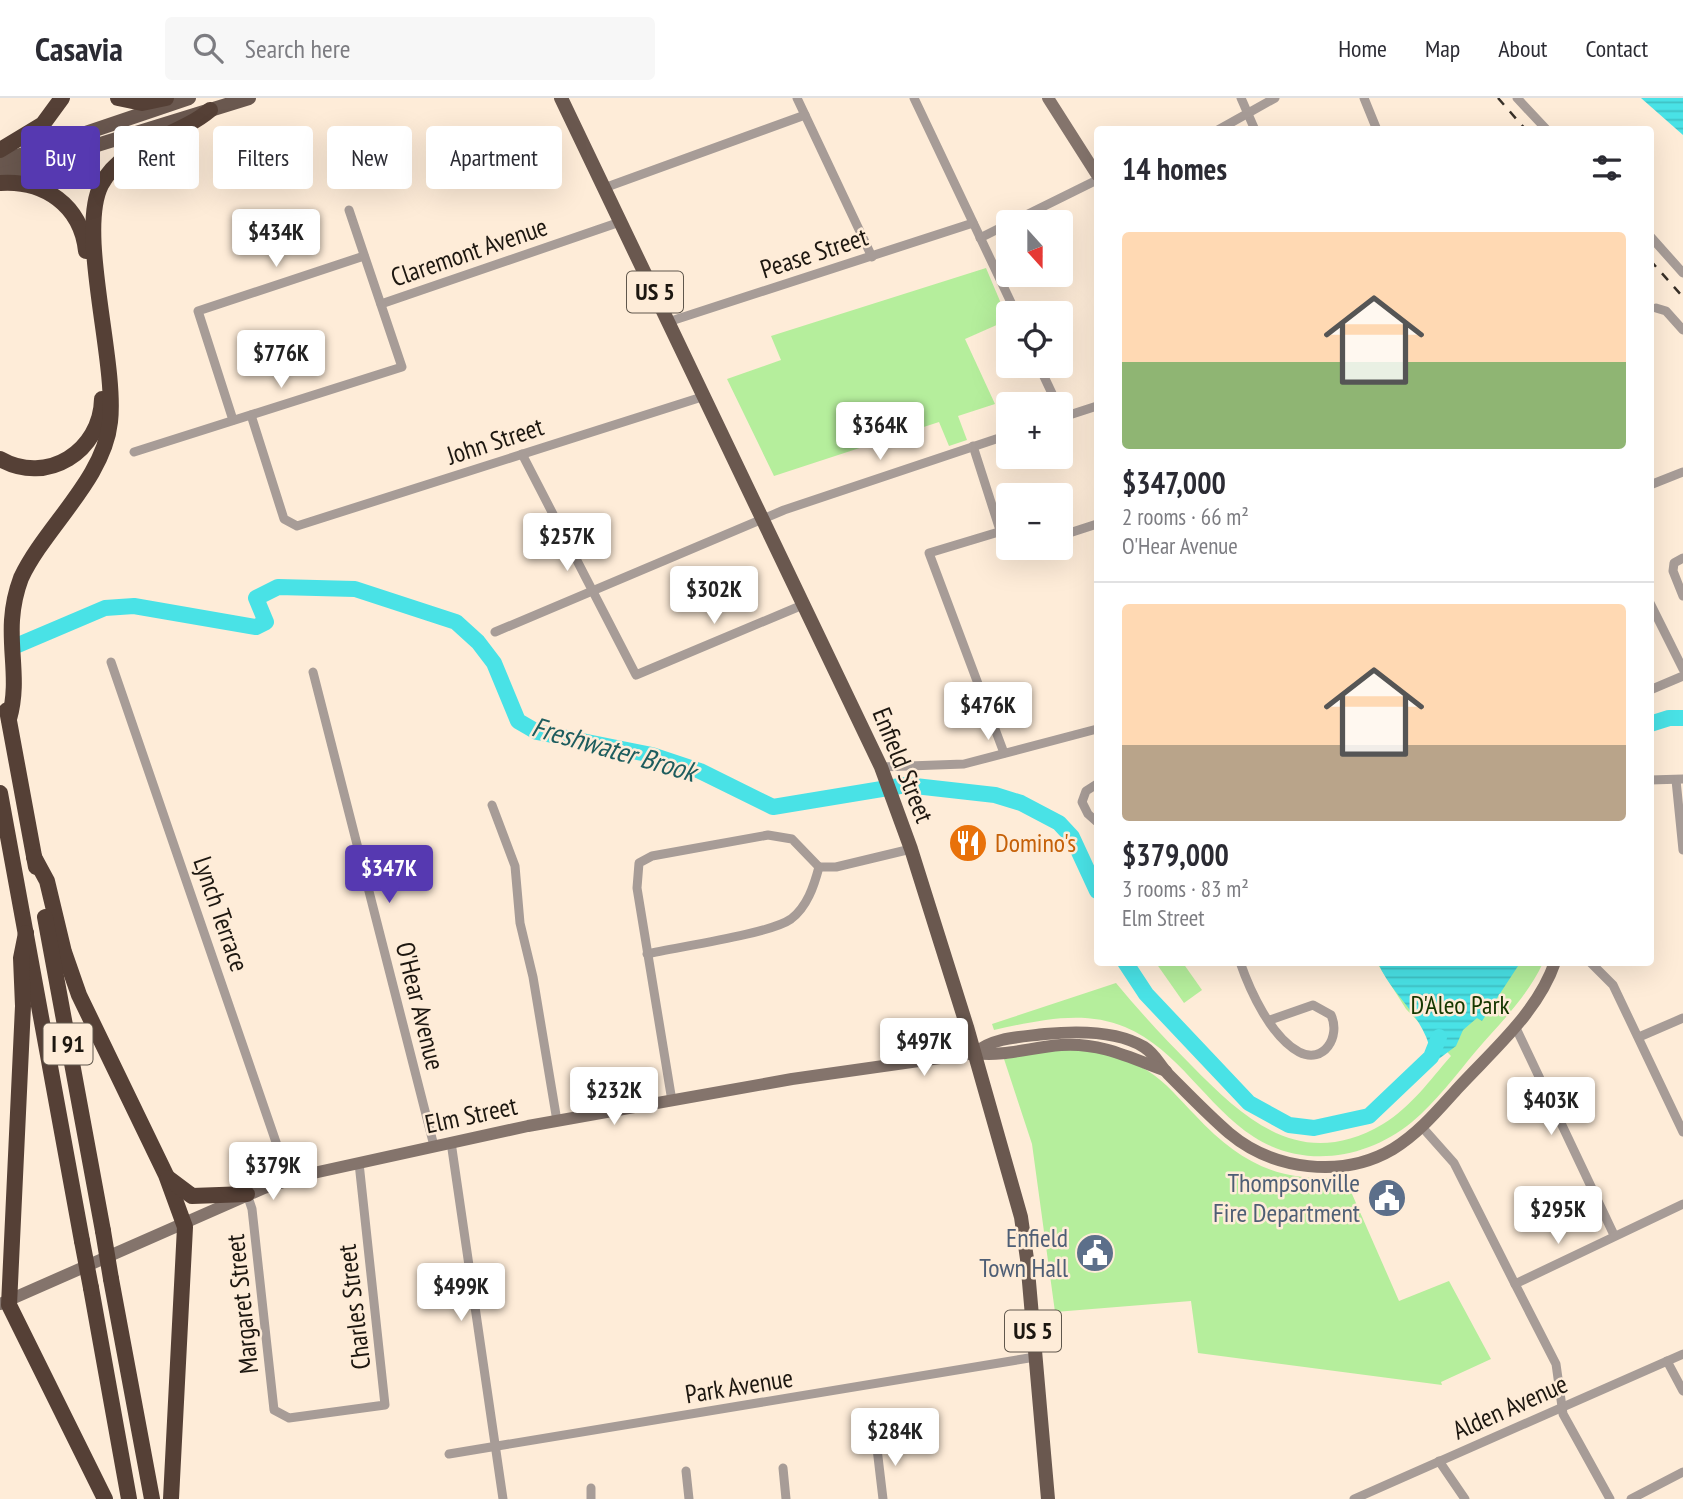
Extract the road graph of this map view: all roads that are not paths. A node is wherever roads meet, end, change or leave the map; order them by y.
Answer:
1 (62, 98) edge
2 (118, 98) edge
3 (166, 98) edge
4 (189, 98) edge
5 (249, 98) edge
6 (561, 98) edge
7 (797, 98) edge
8 (915, 98) edge
9 (1048, 98) edge
10 (1241, 98) edge
11 (1275, 98) edge
12 (1364, 98) edge
13 (1517, 98) edge
14 (209, 110) junction
15 (1248, 113) junction
16 (805, 115) junction
17 (1224, 126) edge
18 (1253, 126) edge
19 (1375, 126) edge
20 (1544, 126) edge
21 (0, 150) edge
22 (0, 162) edge
23 (1094, 173) edge
24 (0, 175) edge
25 (1094, 180) edge
26 (0, 183) edge
27 (604, 188) junction
28 (349, 210) dead end
29 (1035, 210) edge
30 (620, 222) junction
31 (973, 223) junction
32 (996, 230) edge
33 (980, 238) junction
34 (1654, 240) edge
35 (364, 256) junction
36 (872, 257) junction
37 (1683, 273) edge
38 (1010, 301) edge
39 (381, 304) junction
40 (1656, 308) dead end
41 (668, 322) junction
42 (1683, 330) edge
43 (705, 396) junction
44 (1094, 407) edge
45 (1073, 412) edge
46 (251, 415) junction
47 (233, 420) junction
48 (996, 439) edge
49 (973, 446) junction
50 (134, 452) dead end
51 (522, 454) junction
52 (0, 459) edge
53 (1683, 472) edge
54 (1654, 483) edge
55 (996, 513) edge
56 (764, 518) junction
57 (1094, 525) edge
58 (1073, 532) edge
59 (996, 533) edge
60 (1683, 558) edge
61 (593, 592) junction
62 (1683, 596) edge
63 (805, 604) junction
64 (1654, 611) edge
65 (495, 632) dead end
66 (111, 662) dead end
67 (1683, 669) edge
68 (0, 670) edge
69 (313, 672) dead end
70 (1683, 676) edge
71 (1654, 688) edge
72 (9, 719) junction
73 (1094, 730) edge
74 (1004, 753) junction
75 (883, 774) junction
76 (1679, 779) edge
77 (1654, 780) edge
78 (1094, 786) edge
79 (0, 793) edge
80 (492, 805) dead end
81 (1094, 819) edge
82 (0, 827) edge
83 (9, 842) junction
84 (911, 849) junction
85 (1683, 850) edge
86 (34, 857) junction
87 (819, 867) junction
88 (26, 933) junction
89 (647, 954) junction
90 (1242, 966) edge
91 (1553, 966) edge
92 (1594, 966) edge
93 (1683, 1018) edge
94 (1270, 1020) junction
95 (1516, 1026) junction
96 (1639, 1037) junction
97 (975, 1053) junction
98 (672, 1101) junction
99 (557, 1121) junction
100 (1422, 1127) junction
101 (1683, 1132) edge
102 (451, 1142) junction
103 (434, 1146) junction
104 (359, 1163) junction
105 (166, 1175) junction
106 (289, 1180) junction
107 (247, 1194) junction
108 (1683, 1204) edge
109 (183, 1221) junction
110 (1615, 1235) junction
111 (1516, 1284) junction
112 (4, 1302) edge
113 (1683, 1354) edge
114 (1035, 1357) junction
115 (1667, 1361) junction
116 (1683, 1391) edge
117 (1563, 1406) junction
118 (274, 1410) joint
119 (876, 1440) dead end
120 (493, 1446) junction
121 (449, 1454) dead end
122 (1439, 1461) junction
123 (783, 1468) dead end
124 (686, 1471) dead end
125 (1683, 1472) edge
126 (591, 1488) dead end
127 (105, 1499) edge
128 (129, 1499) edge
129 (152, 1499) edge
130 (171, 1499) edge
131 (503, 1499) edge
132 (591, 1499) edge
133 (689, 1499) edge
134 (786, 1499) edge
135 (883, 1499) edge
136 (1048, 1499) edge
137 (1355, 1499) edge
138 (1465, 1499) edge
139 (1610, 1499) edge
140 (1631, 1499) edge

1 - 21 highway
2 - 3 highway
4 - 22 main road
5 - 14 main road
6 - 27 main road, Enfield Street / US 5
7 - 16 street
8 - 31 street
9 - 23 main road
10 - 15 street
11 - 15 street
12 - 19 street
13 - 20 street
14 - 24 main road
14 - 72 highway
15 - 17 street
15 - 18 street
16 - 27 street
16 - 36 street
25 - 29 street
26 - 52 highway
27 - 30 main road, Enfield Street / US 5
28 - 35 street
30 - 39 street, Claremont Avenue
30 - 41 main road, Enfield Street / US 5
31 - 33 street
31 - 36 street, Pease Street
32 - 33 street
33 - 38 street
34 - 37 street
35 - 39 street
35 - 47 street
36 - 41 street, Pease Street
39 - 46 street, Claremont Avenue
40 - 42 street
41 - 43 main road, Enfield Street / US 5
43 - 51 street, John Street
43 - 56 main road, Enfield Street / US 5
44 - 45 street
46 - 47 street, Claremont Avenue
46 - 51 street, John Street
47 - 50 street, Claremont Avenue
48 - 49 street
49 - 55 street
49 - 56 street
51 - 61 street
53 - 54 street
56 - 61 street
56 - 63 main road, Enfield Street / US 5
57 - 58 street
59 - 74 street
60 - 62 street
61 - 63 street
61 - 65 street
63 - 75 main road, Enfield Street / US 5
64 - 67 street
66 - 106 street, Lynch Terrace
68 - 72 highway, I 91
69 - 103 street, O'Hear Avenue
70 - 71 street
72 - 86 highway, I 91
73 - 74 street
74 - 75 street
75 - 84 main road, Enfield Street / US 5
76 - 77 street
76 - 85 street
78 - 81 street
79 - 83 highway, I 91
80 - 99 street
82 - 83 highway
83 - 88 highway, I 91
84 - 87 street
84 - 97 main road, Enfield Street / US 5
86 - 105 highway
86 - 129 highway, I 91, bridge
87 - 89 street
87 - 89 street
88 - 112 highway
88 - 128 highway, I 91, bridge
89 - 98 street
90 - 94 street
91 - 95 main road
92 - 96 street
93 - 96 street
94 - 94 street
95 - 100 main road
95 - 110 street
96 - 101 street
97 - 98 main road, Elm Street
97 - 100 main road, Elm Street
97 - 114 main road, Enfield Street / US 5
98 - 99 main road, Elm Street
99 - 102 main road, Elm Street
100 - 111 street
102 - 103 main road, Elm Street
102 - 120 street
103 - 104 main road, Elm Street
104 - 106 main road, Elm Street
104 - 118 street, Charles Street
105 - 107 highway
105 - 109 highway
106 - 107 main road, Elm Street
107 - 109 main road, Elm Street
107 - 118 street, Margaret Street
108 - 110 street
109 - 112 main road, Elm Street
109 - 130 highway
110 - 111 street
111 - 117 street
112 - 127 highway
113 - 115 street, Alden Avenue
114 - 120 street, Park Avenue
114 - 136 main road, Enfield Street / US 5
115 - 116 street
115 - 117 street, Alden Avenue
117 - 122 street, Alden Avenue
117 - 139 street
119 - 135 street
120 - 121 street, Park Avenue
120 - 131 street
122 - 137 street, Alden Avenue
122 - 138 street
123 - 134 street
124 - 133 street
125 - 140 street
126 - 132 street

